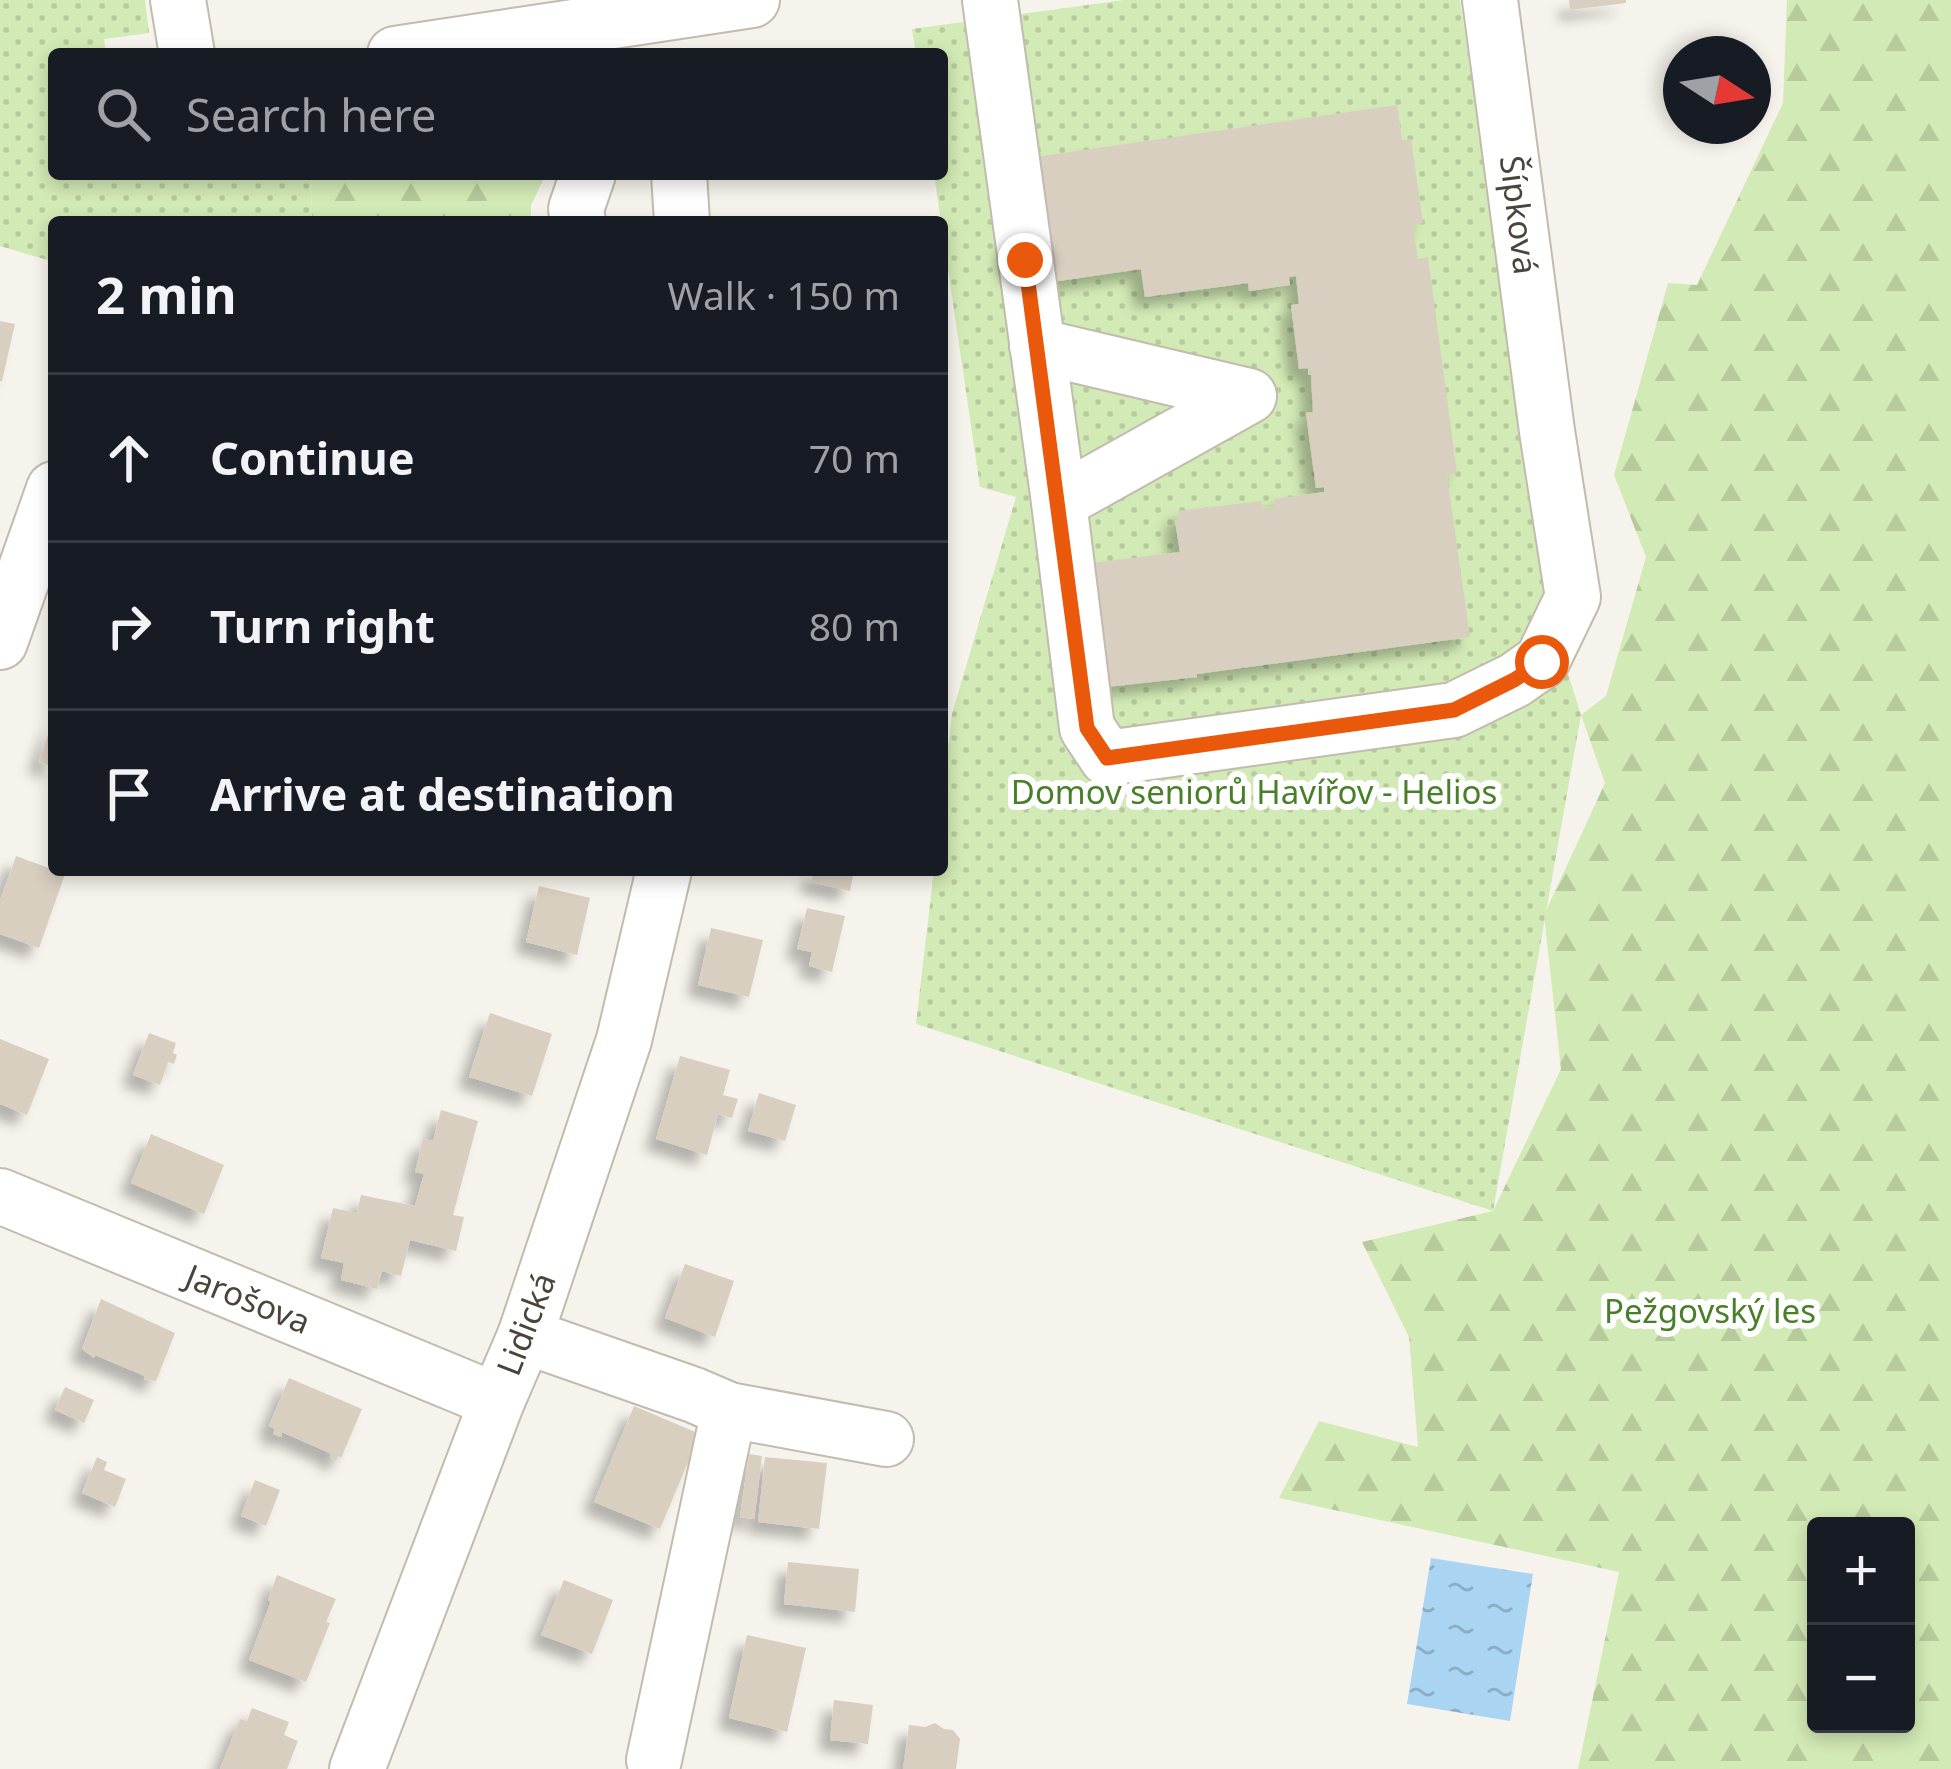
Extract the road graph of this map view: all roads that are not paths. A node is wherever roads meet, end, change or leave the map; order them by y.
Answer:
1 (178, 0) edge
2 (752, 0) edge
3 (990, 0) edge
4 (1490, 0) edge
5 (662, 30) edge
6 (186, 48) edge
7 (462, 48) edge
8 (586, 180) edge
9 (679, 180) edge
10 (577, 216) edge
11 (682, 216) edge
12 (1036, 346) junction
13 (1059, 502) junction
14 (48, 506) edge
15 (0, 642) edge
16 (663, 876) edge
17 (0, 1196) edge
18 (525, 1336) junction
19 (497, 1401) junction
20 (729, 1410) junction
21 (886, 1439) dead end
22 (654, 1760) dead end
23 (357, 1769) edge

1 - 6 street
2 - 5 street
3 - 12 street
4 - 13 street, Šípková
5 - 7 street
8 - 10 street
9 - 11 street
12 - 13 street
12 - 13 street
14 - 15 street
16 - 18 street, Lidická
17 - 19 street, Jarošova
18 - 19 street, Lidická
18 - 20 street
19 - 23 street, Lidická
20 - 21 street
20 - 22 street

